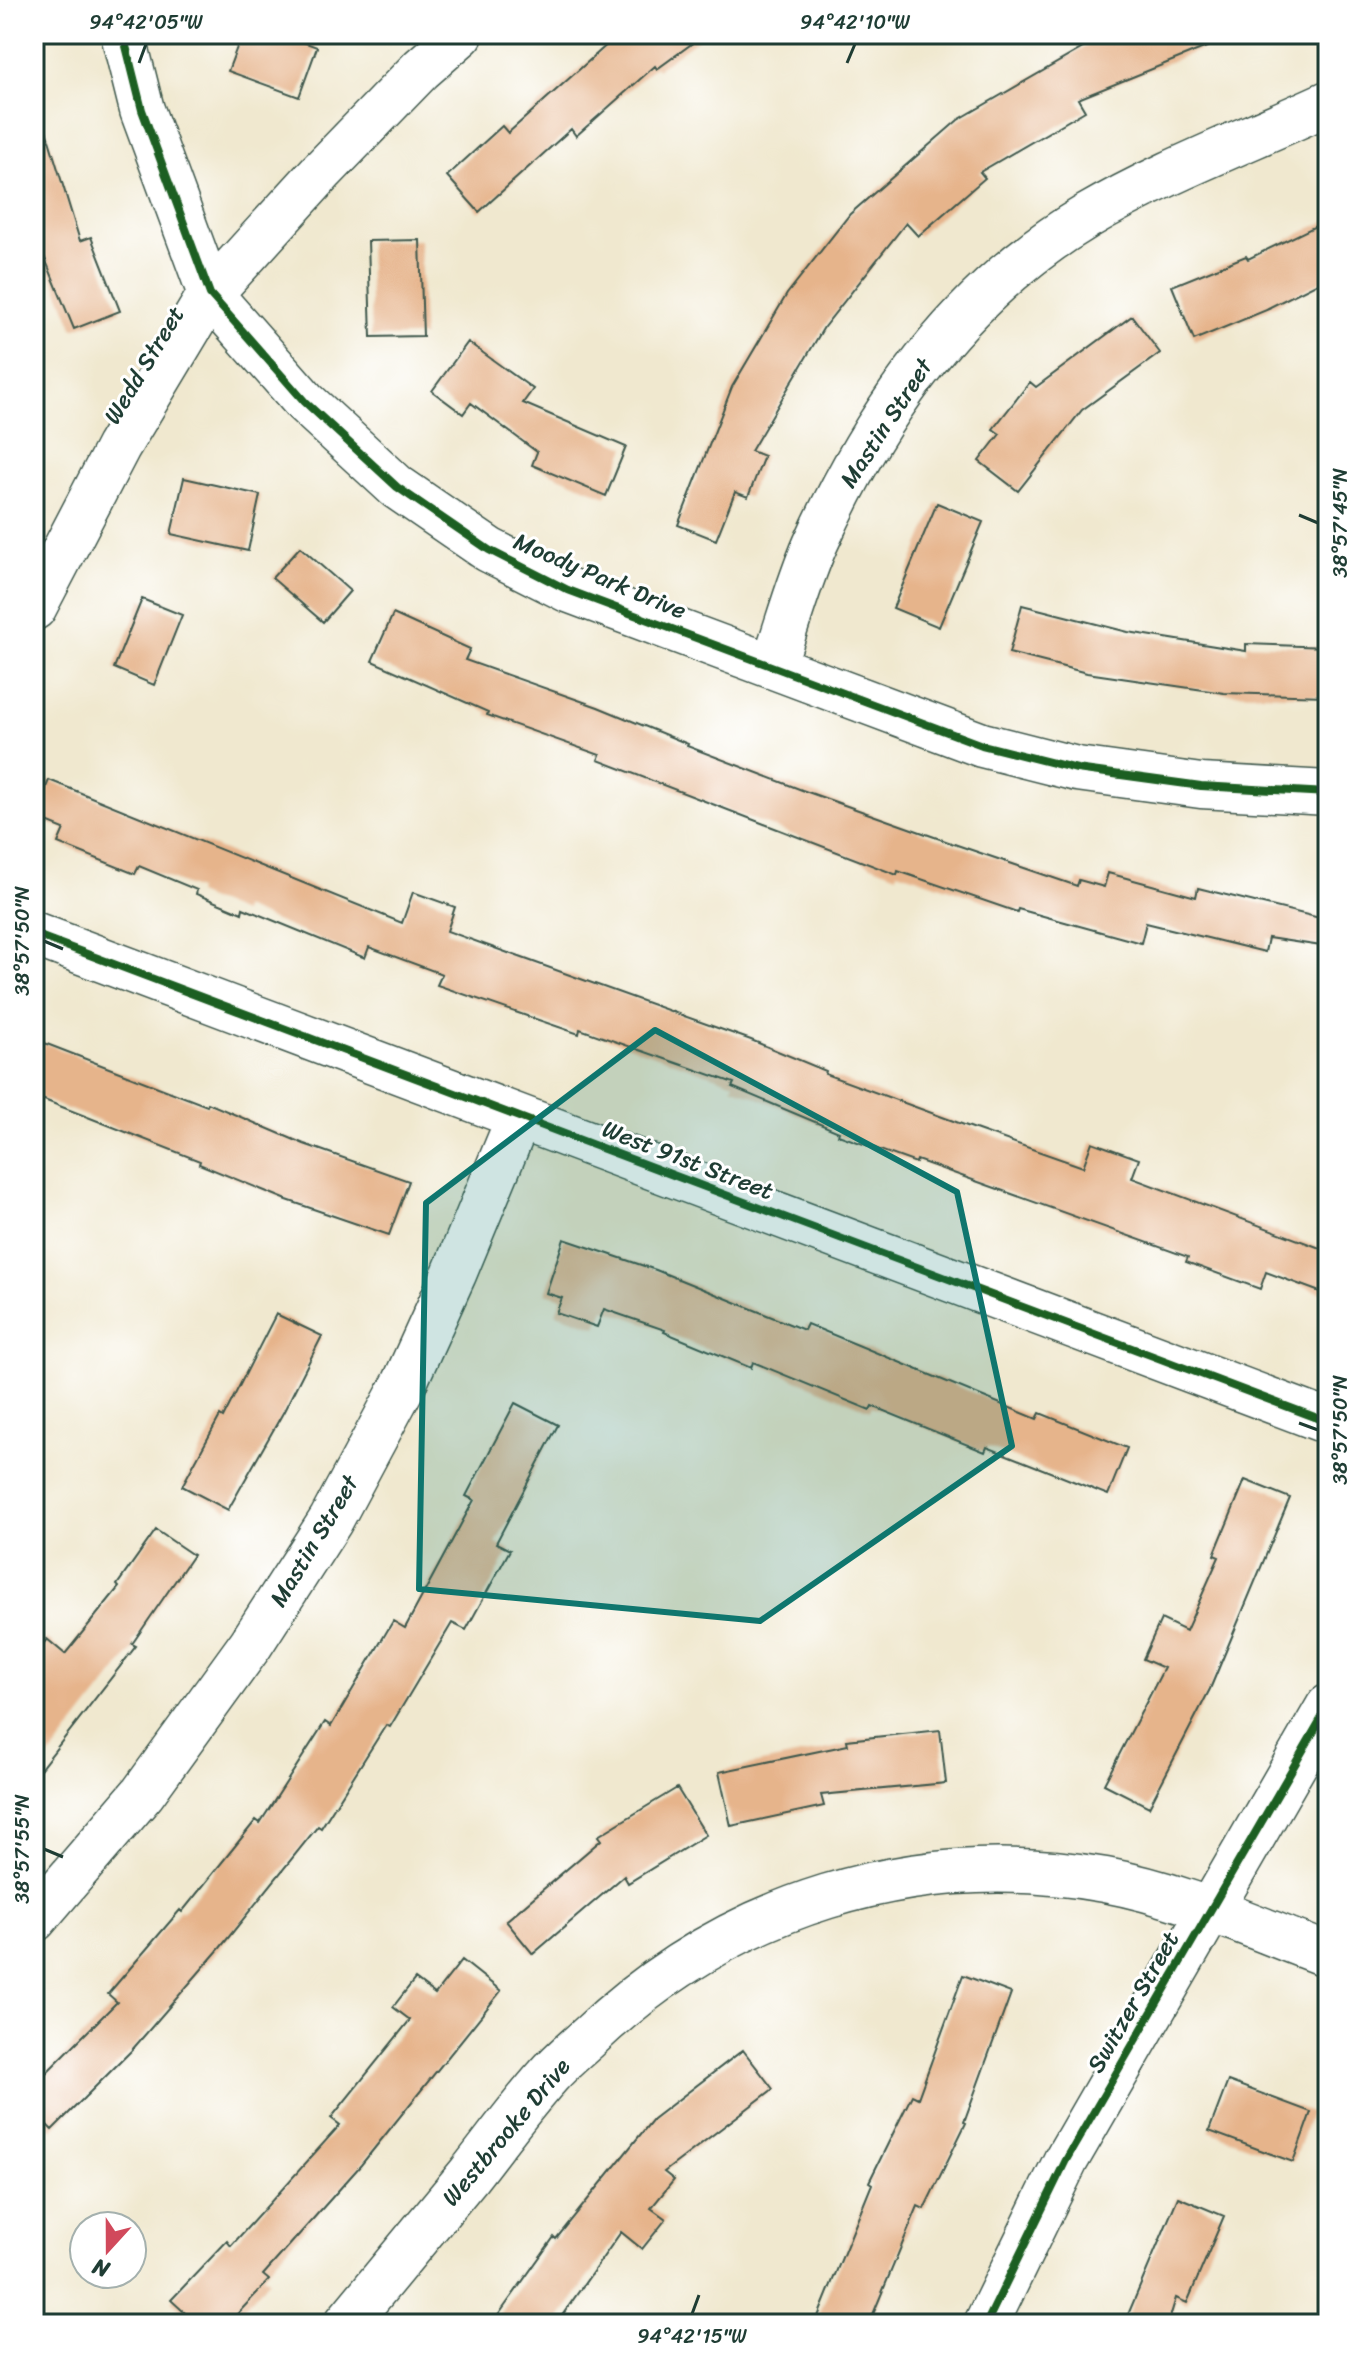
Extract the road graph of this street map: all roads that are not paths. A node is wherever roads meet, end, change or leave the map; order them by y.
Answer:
1 (123, 34) edge
2 (461, 34) edge
3 (1328, 103) edge
4 (210, 294) junction
5 (34, 608) edge
6 (773, 666) junction
7 (1328, 793) edge
8 (34, 934) edge
9 (519, 1117) junction
10 (1328, 1422) edge
11 (1328, 1707) edge
12 (1209, 1911) junction
13 (34, 1920) edge
14 (1328, 1955) edge
15 (346, 2324) edge
16 (986, 2324) edge

1 - 4 street, Moody Park Drive
2 - 4 street, Wedd Street
3 - 6 street, Mastin Street
4 - 5 street, Wedd Street
4 - 6 street, Moody Park Drive
6 - 7 street, Moody Park Drive
8 - 9 street, West 91st Street
9 - 10 street, West 91st Street
9 - 13 street, Mastin Street
11 - 12 street, Switzer Street
12 - 14 street, Westbrooke Drive
12 - 15 street, Westbrooke Drive
12 - 16 street, Switzer Street

